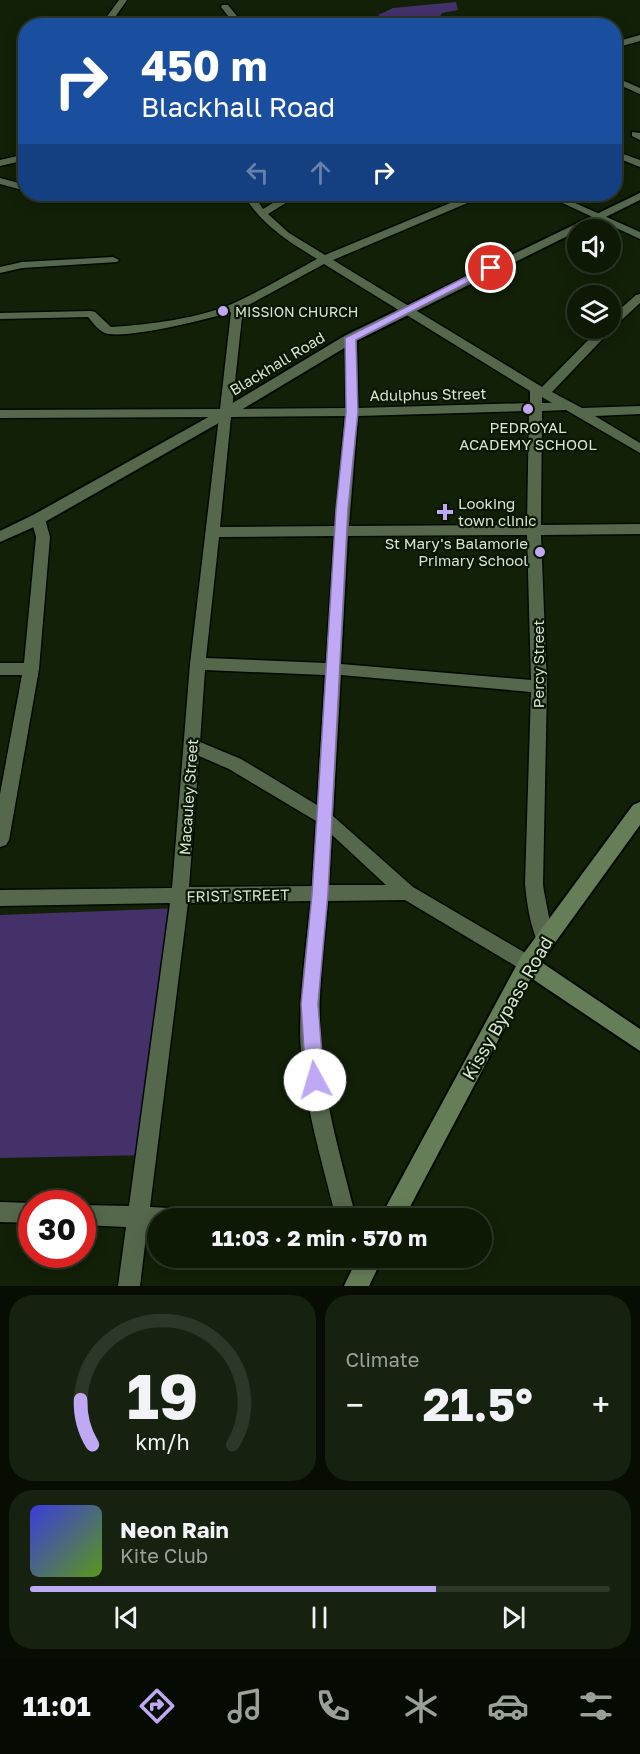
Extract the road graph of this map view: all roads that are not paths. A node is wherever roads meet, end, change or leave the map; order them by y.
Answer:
1 (123, 0) edge
2 (225, 7) dead end
3 (110, 18) edge
4 (234, 18) edge
5 (640, 38) edge
6 (622, 43) edge
7 (622, 83) edge
8 (640, 92) edge
9 (622, 156) edge
10 (18, 159) edge
11 (0, 163) edge
12 (640, 164) edge
13 (0, 181) edge
14 (18, 186) edge
15 (640, 196) edge
16 (253, 201) edge
17 (283, 201) edge
18 (463, 201) edge
19 (563, 201) edge
20 (261, 214) junction
21 (596, 216) junction
22 (640, 236) edge
23 (324, 259) junction
24 (113, 260) dead end
25 (0, 270) edge
26 (640, 297) edge
27 (237, 306) junction
28 (407, 310) junction
29 (621, 315) edge
30 (0, 316) edge
31 (351, 338) junction
32 (595, 339) edge
33 (540, 391) junction
34 (536, 407) junction
35 (574, 409) junction
36 (640, 410) edge
37 (352, 412) junction
38 (226, 413) junction
39 (0, 414) edge
40 (640, 449) edge
41 (38, 519) junction
42 (640, 529) edge
43 (534, 530) junction
44 (214, 532) junction
45 (340, 532) junction
46 (0, 537) edge
47 (198, 664) junction
48 (0, 669) edge
49 (31, 669) junction
50 (334, 669) junction
51 (539, 687) junction
52 (192, 746) junction
53 (640, 810) edge
54 (323, 817) junction
55 (0, 840) edge
56 (407, 892) junction
57 (320, 894) junction
58 (180, 896) junction
59 (0, 898) edge
60 (545, 939) junction
61 (528, 964) junction
62 (640, 1041) edge
63 (344, 1208) edge
64 (397, 1208) edge
65 (0, 1212) edge
66 (18, 1213) edge
67 (96, 1216) edge
68 (138, 1217) junction
69 (147, 1217) edge
70 (365, 1268) edge
71 (129, 1286) edge
72 (356, 1286) edge

1 - 3 street
2 - 4 street
5 - 6 street
7 - 8 street
9 - 12 street
10 - 11 street
13 - 14 street
15 - 21 street, Blackhall Road
16 - 20 street
17 - 20 street
18 - 23 street
19 - 21 street
20 - 23 street
21 - 22 street
21 - 28 street, Blackhall Road
23 - 27 street
23 - 28 street
24 - 25 street
26 - 29 street
27 - 30 street
27 - 38 street, Macauley Street
28 - 31 street, Blackhall Road
28 - 33 street
31 - 37 street
31 - 38 street, Blackhall Road
32 - 33 street
33 - 34 street, Percy Street
33 - 35 street
34 - 35 street, Adulphus Street
34 - 37 street, Adulphus Street
34 - 43 street, Percy Street
35 - 36 street, Adulphus Street
35 - 40 street
37 - 38 street, Adulphus Street
37 - 45 street
38 - 39 street, Adulphus Street
38 - 41 street, Blackhall Road
38 - 44 street, Macauley Street
41 - 46 street, Blackhall Road
41 - 49 street
42 - 43 street
43 - 45 street
43 - 51 street, Percy Street
44 - 45 street
44 - 47 street, Macauley Street
45 - 50 street
47 - 50 street
47 - 52 street, Macauley Street
48 - 49 street
49 - 55 street
50 - 51 street
50 - 54 street
51 - 60 street, Percy Street
52 - 54 street
52 - 58 street, Macauley Street
53 - 60 main road, Kissy Bypass Road
54 - 56 street
54 - 57 street
56 - 57 street, FRIST STREET
56 - 61 street
57 - 58 street, FRIST STREET
57 - 63 street
58 - 59 street, FRIST STREET
58 - 68 street, Macauley Street
60 - 61 main road, Kissy Bypass Road
61 - 62 main road
61 - 64 main road, Kissy Bypass Road
65 - 66 street
67 - 68 street
68 - 69 street
68 - 71 street, Macauley Street
70 - 72 main road

